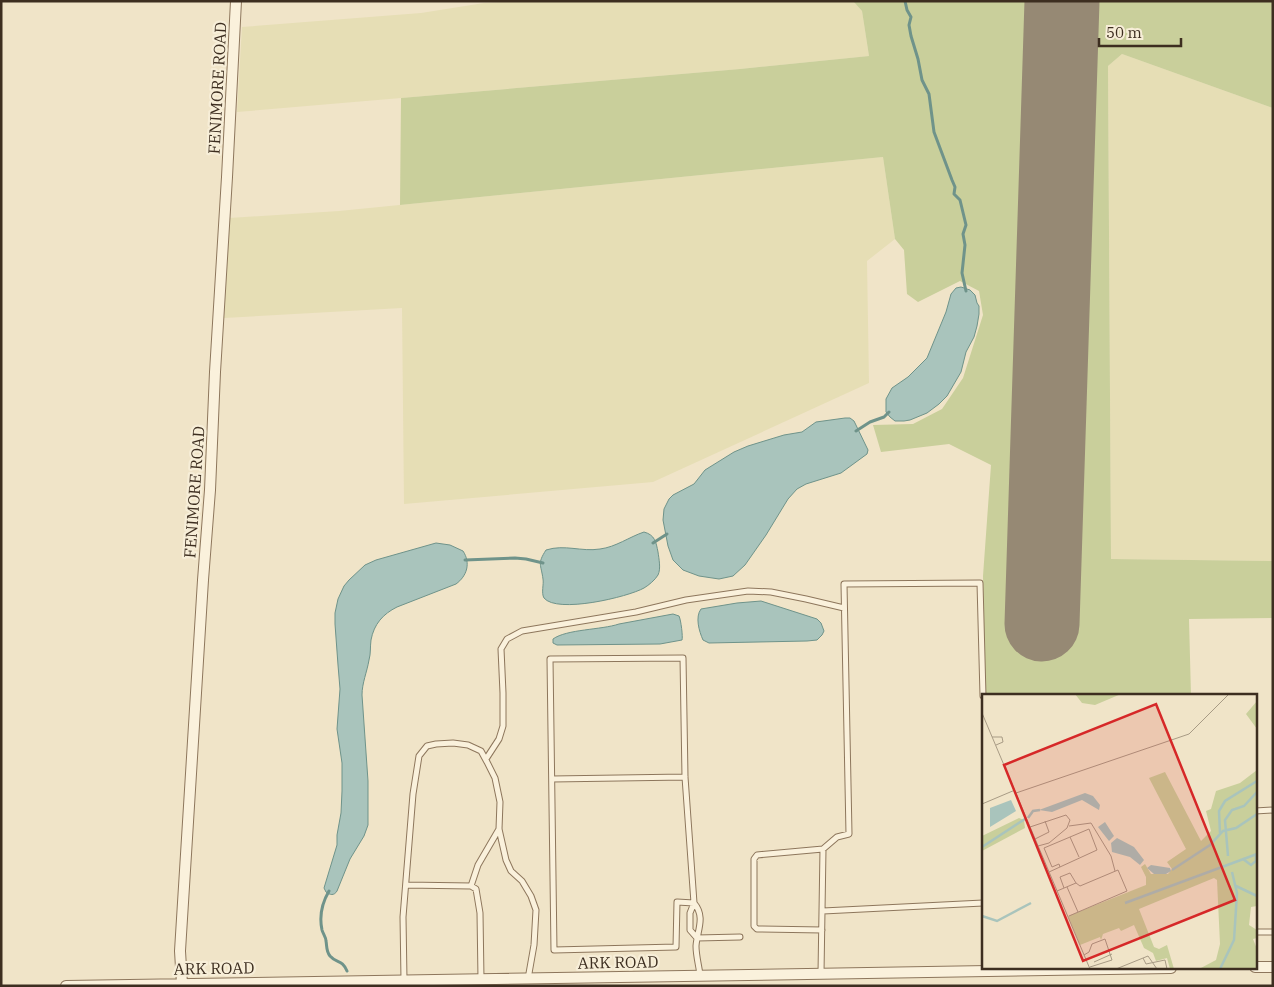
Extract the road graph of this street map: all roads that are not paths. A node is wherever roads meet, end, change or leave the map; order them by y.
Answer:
1 (236, 1) edge
2 (844, 608) junction
3 (983, 694) edge
4 (486, 759) junction
5 (685, 777) junction
6 (552, 779) junction
7 (1273, 810) edge
8 (1256, 811) edge
9 (499, 829) junction
10 (824, 849) junction
11 (406, 885) junction
12 (471, 886) junction
13 (694, 903) junction
14 (982, 903) edge
15 (823, 911) junction
16 (822, 930) junction
17 (1256, 932) edge
18 (1273, 932) edge
19 (740, 937) dead end
20 (697, 938) junction
21 (1256, 967) edge
22 (1273, 967) edge
23 (991, 970) edge
24 (822, 974) junction
25 (700, 976) junction
26 (528, 978) junction
27 (480, 979) junction
28 (404, 980) junction
29 (182, 984) junction
30 (166, 985) edge
31 (66, 986) edge

1 - 29 street, FENIMORE ROAD
2 - 3 lane
2 - 4 lane
2 - 10 lane
4 - 9 lane
4 - 11 lane
5 - 6 lane
5 - 6 lane
5 - 13 lane
6 - 13 lane
7 - 8 lane
9 - 12 lane
9 - 26 lane
10 - 15 lane
10 - 16 lane
11 - 12 lane
11 - 28 lane
12 - 27 lane
13 - 20 lane
13 - 20 lane
14 - 15 lane
15 - 16 lane
16 - 24 lane
17 - 18 lane
19 - 20 lane
20 - 25 lane
21 - 22 street
23 - 24 street, ARK ROAD
24 - 25 street, ARK ROAD
25 - 26 street, ARK ROAD
26 - 27 street, ARK ROAD
27 - 28 street, ARK ROAD
28 - 29 street, ARK ROAD
29 - 30 street, ARK ROAD
30 - 31 street, ARK ROAD

